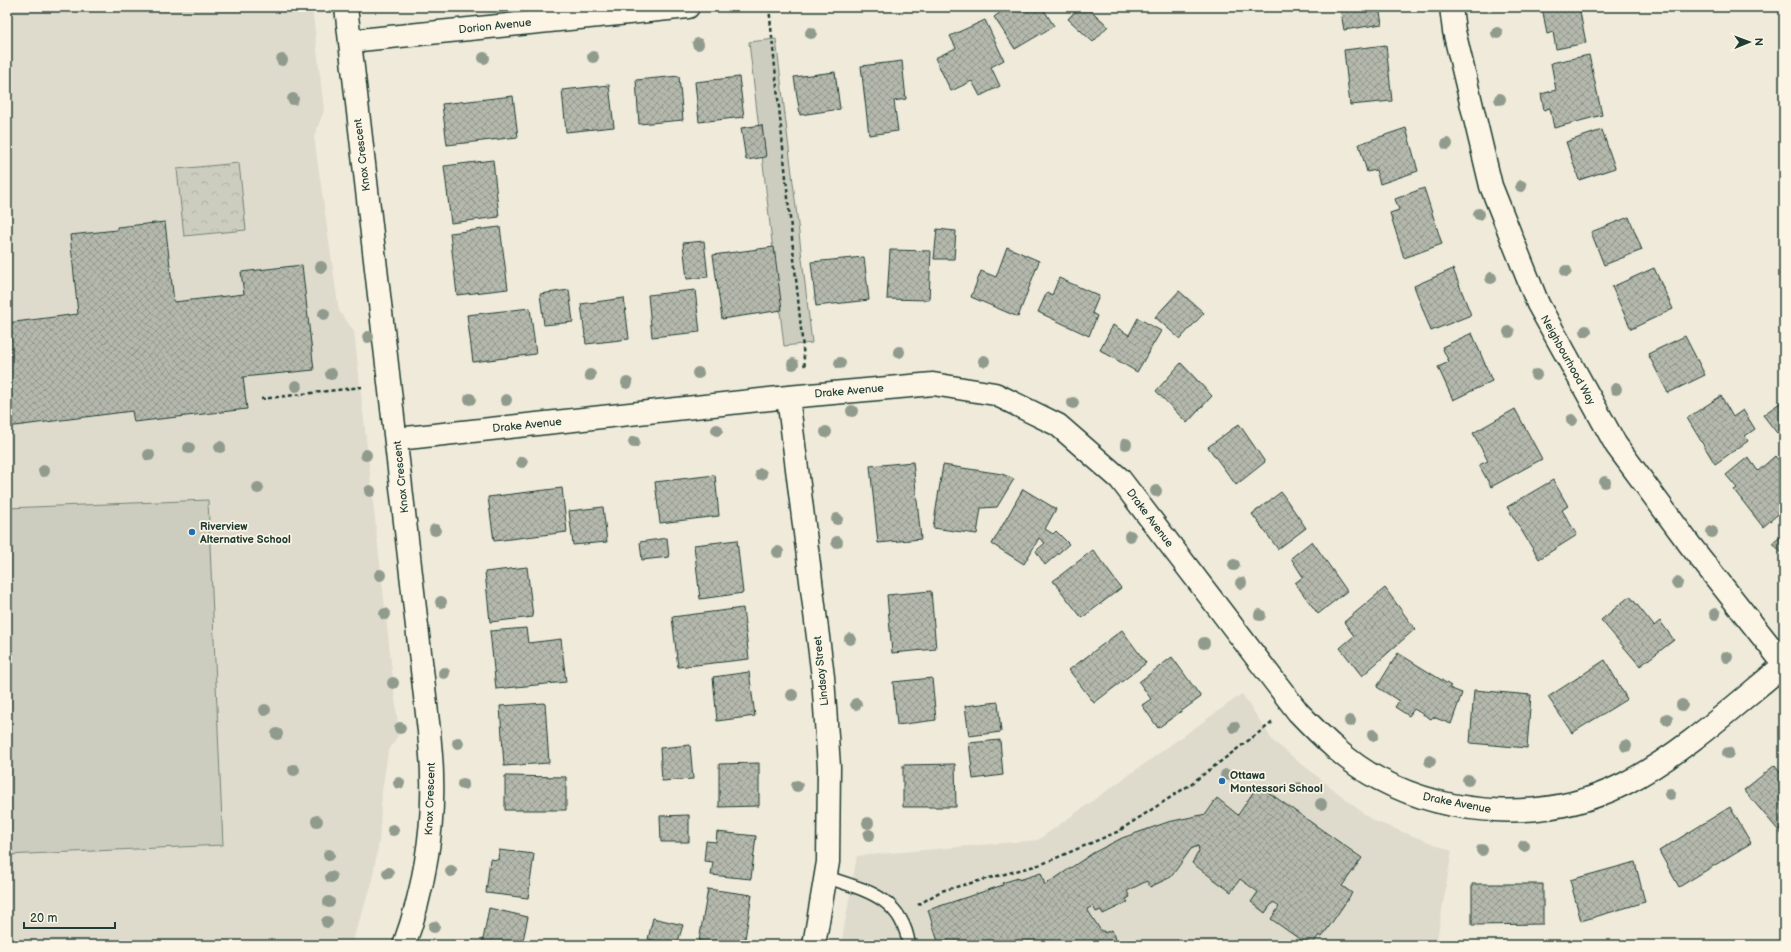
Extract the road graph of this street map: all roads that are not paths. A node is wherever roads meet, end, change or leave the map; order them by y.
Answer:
1 (346, 7) edge
2 (688, 7) edge
3 (1451, 7) edge
4 (350, 41) junction
5 (797, 396) junction
6 (397, 439) junction
7 (1784, 665) edge
8 (826, 877) junction
9 (404, 945) edge
10 (814, 945) edge
11 (909, 945) edge

1 - 4 street, Knox Crescent
2 - 4 street, Dorion Avenue
3 - 7 street, Neighbourhood Way
4 - 6 street, Knox Crescent
5 - 6 street, Drake Avenue
5 - 7 street, Drake Avenue
5 - 8 street, Lindsay Street
6 - 9 street, Knox Crescent
8 - 10 street, Lindsay Street
8 - 11 lane

